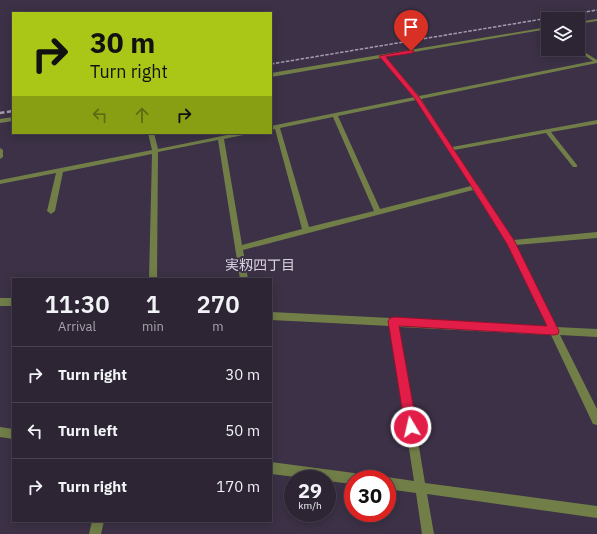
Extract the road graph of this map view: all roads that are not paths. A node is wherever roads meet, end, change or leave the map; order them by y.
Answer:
1 (597, 20) edge
2 (585, 22) edge
3 (541, 30) edge
4 (585, 54) edge
5 (382, 56) junction
6 (597, 62) edge
7 (272, 75) edge
8 (417, 98) junction
9 (335, 115) junction
10 (12, 119) edge
11 (0, 121) edge
12 (597, 122) edge
13 (274, 127) edge
14 (547, 131) junction
15 (151, 134) edge
16 (239, 134) edge
17 (221, 138) junction
18 (451, 149) junction
19 (0, 150) edge
20 (155, 151) junction
21 (0, 157) edge
22 (575, 166) dead end
23 (60, 170) junction
24 (0, 182) edge
25 (476, 187) junction
26 (51, 211) dead end
27 (378, 212) junction
28 (306, 231) junction
29 (597, 235) edge
30 (511, 243) junction
31 (240, 248) junction
32 (153, 278) edge
33 (244, 278) edge
34 (0, 302) edge
35 (12, 302) edge
36 (272, 316) edge
37 (394, 321) junction
38 (554, 331) junction
39 (597, 333) edge
40 (597, 420) edge
41 (0, 432) edge
42 (12, 434) edge
43 (272, 468) edge
44 (344, 478) edge
45 (396, 485) edge
46 (420, 488) junction
47 (597, 512) edge
48 (98, 522) edge
49 (95, 534) edge
50 (428, 534) edge

1 - 2 street
3 - 5 street
4 - 6 street
5 - 7 street
5 - 8 street
6 - 8 street
8 - 9 street
8 - 18 street
9 - 13 street
9 - 27 street
10 - 11 street
12 - 14 street
13 - 28 street
14 - 18 street
14 - 22 street
15 - 20 street
16 - 17 street
17 - 20 street
17 - 31 street
18 - 25 street
19 - 21 street
20 - 23 street
20 - 32 street
23 - 24 street
23 - 26 street
25 - 27 street
25 - 30 street
27 - 28 street
28 - 31 street
29 - 30 street
30 - 38 street
31 - 33 street
34 - 35 street
36 - 37 street
37 - 38 street
37 - 46 street
38 - 39 street
38 - 40 street
41 - 42 street
43 - 44 street
45 - 46 street
46 - 47 street
46 - 50 street
48 - 49 street

